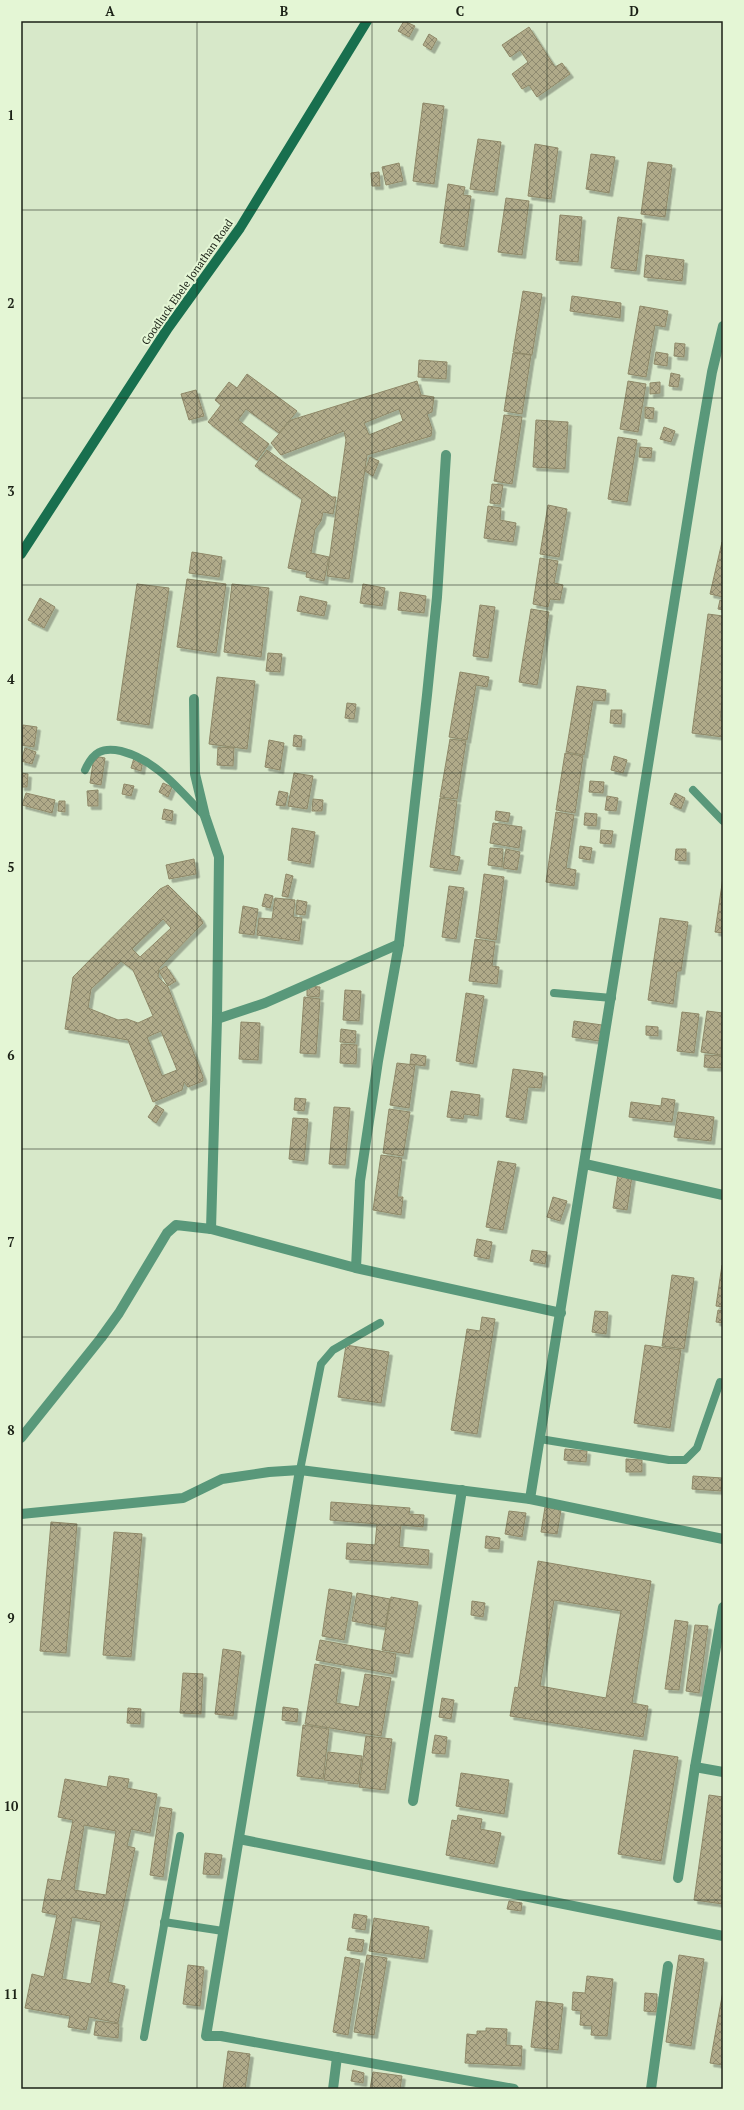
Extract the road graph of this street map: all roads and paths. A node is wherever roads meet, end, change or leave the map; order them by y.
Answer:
1 (367, 21) edge
2 (723, 326) edge
3 (446, 455) dead end
4 (21, 554) edge
5 (194, 699) dead end
6 (85, 770) dead end
7 (693, 790) dead end
8 (205, 816) junction
9 (723, 821) edge
10 (399, 944) junction
11 (554, 993) dead end
12 (612, 998) junction
13 (218, 1019) junction
14 (585, 1164) junction
15 (723, 1195) edge
16 (211, 1229) junction
17 (356, 1268) junction
18 (561, 1313) junction
19 (380, 1323) dead end
20 (720, 1382) dead end
21 (21, 1438) edge
22 (540, 1439) junction
23 (300, 1470) junction
24 (462, 1490) junction
25 (530, 1499) junction
26 (21, 1514) edge
27 (723, 1539) edge
28 (723, 1607) edge
29 (695, 1767) junction
30 (723, 1772) edge
31 (413, 1801) dead end
32 (180, 1836) dead end
33 (239, 1839) junction
34 (678, 1878) dead end
35 (164, 1922) junction
36 (223, 1931) junction
37 (723, 1936) edge
38 (668, 1966) dead end
39 (144, 2037) dead end
40 (337, 2057) junction
41 (502, 2088) edge
42 (333, 2089) edge
43 (514, 2089) edge
44 (651, 2089) edge

1 - 4 main road, Goodluck Ebele Jonathan Road
2 - 12 street
3 - 10 street
5 - 8 street
6 - 8 lane
7 - 9 lane
8 - 13 street
10 - 13 street
10 - 17 street
11 - 12 lane
12 - 14 street
13 - 16 street
14 - 15 street
14 - 18 street
16 - 17 street
16 - 21 street
17 - 18 street
18 - 22 street
19 - 23 lane
20 - 22 lane
22 - 25 street
23 - 24 street
23 - 26 street
23 - 33 street
24 - 25 street
24 - 31 street
25 - 27 street
28 - 29 street
29 - 30 street
29 - 34 street
32 - 35 lane
33 - 36 street
33 - 37 street
35 - 36 lane
35 - 39 lane
36 - 40 street
38 - 44 street
40 - 41 street
40 - 42 street
41 - 43 street

